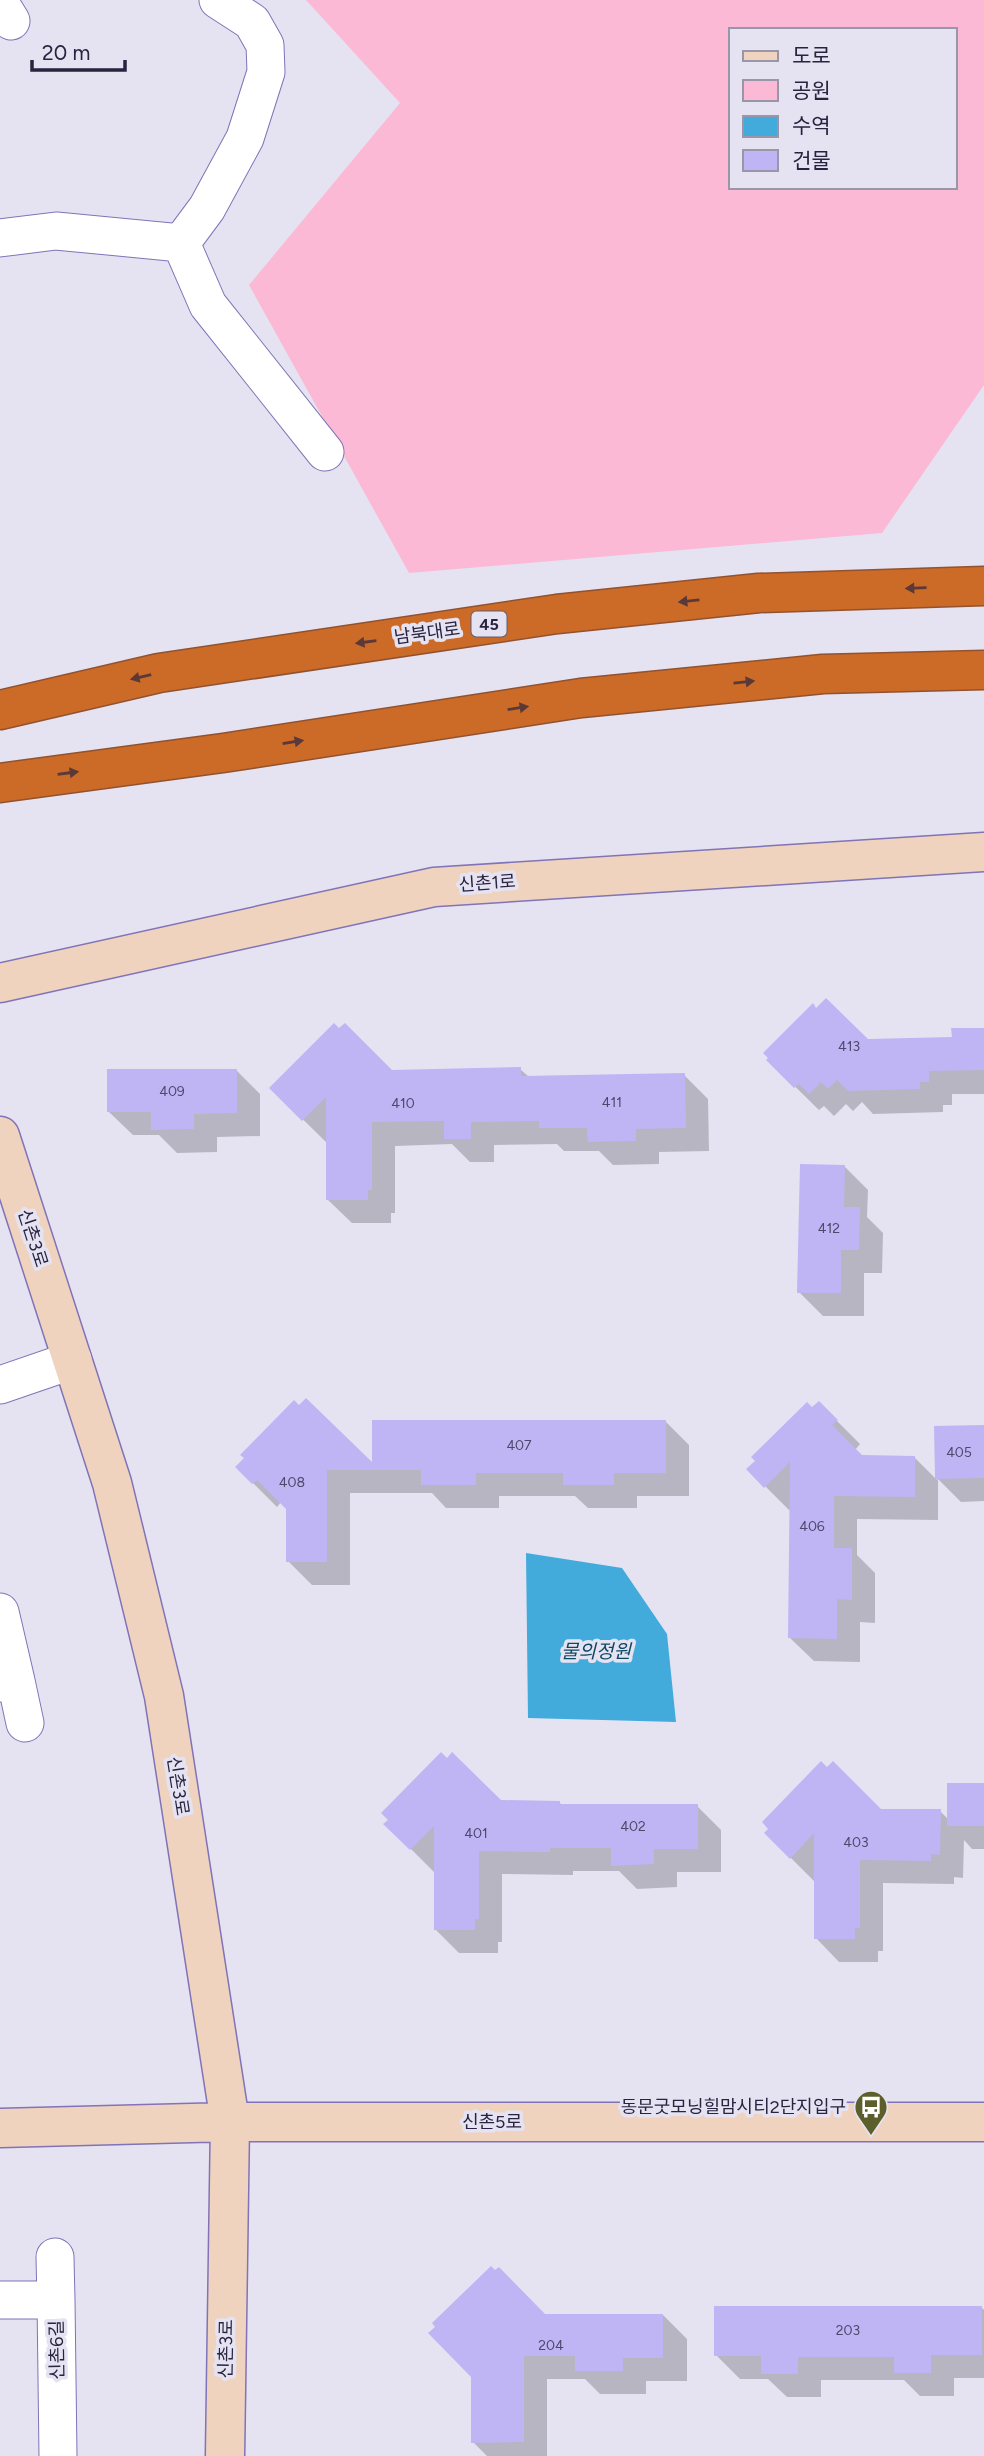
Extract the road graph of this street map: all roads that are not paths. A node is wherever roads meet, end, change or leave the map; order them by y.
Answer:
1 (218, 0) edge
2 (0, 238) edge
3 (181, 243) junction
4 (325, 452) dead end
5 (984, 586) edge
6 (984, 670) edge
7 (0, 710) edge
8 (0, 782) edge
9 (984, 852) edge
10 (0, 983) edge
11 (0, 1136) edge
12 (72, 1360) junction
13 (0, 1385) edge
14 (0, 1612) edge
15 (8, 1682) edge
16 (25, 1723) dead end
17 (230, 2122) junction
18 (984, 2122) edge
19 (0, 2128) edge
20 (55, 2257) dead end
21 (0, 2300) edge
22 (56, 2300) junction
23 (58, 2456) edge
24 (225, 2456) edge

1 - 3 street
2 - 3 street
3 - 4 street
5 -> 7 highway, 남북대로 / 45
8 -> 6 highway
9 - 10 street, 신촌1로
11 - 12 street, 신촌3로
12 - 13 street
12 - 17 street, 신촌3로
14 - 15 street
15 - 16 street
17 - 18 street, 신촌5로
17 - 19 street, 신촌5로
17 - 24 street, 신촌3로
20 - 22 street
21 - 22 street, 신촌6길
22 - 23 street, 신촌6길

